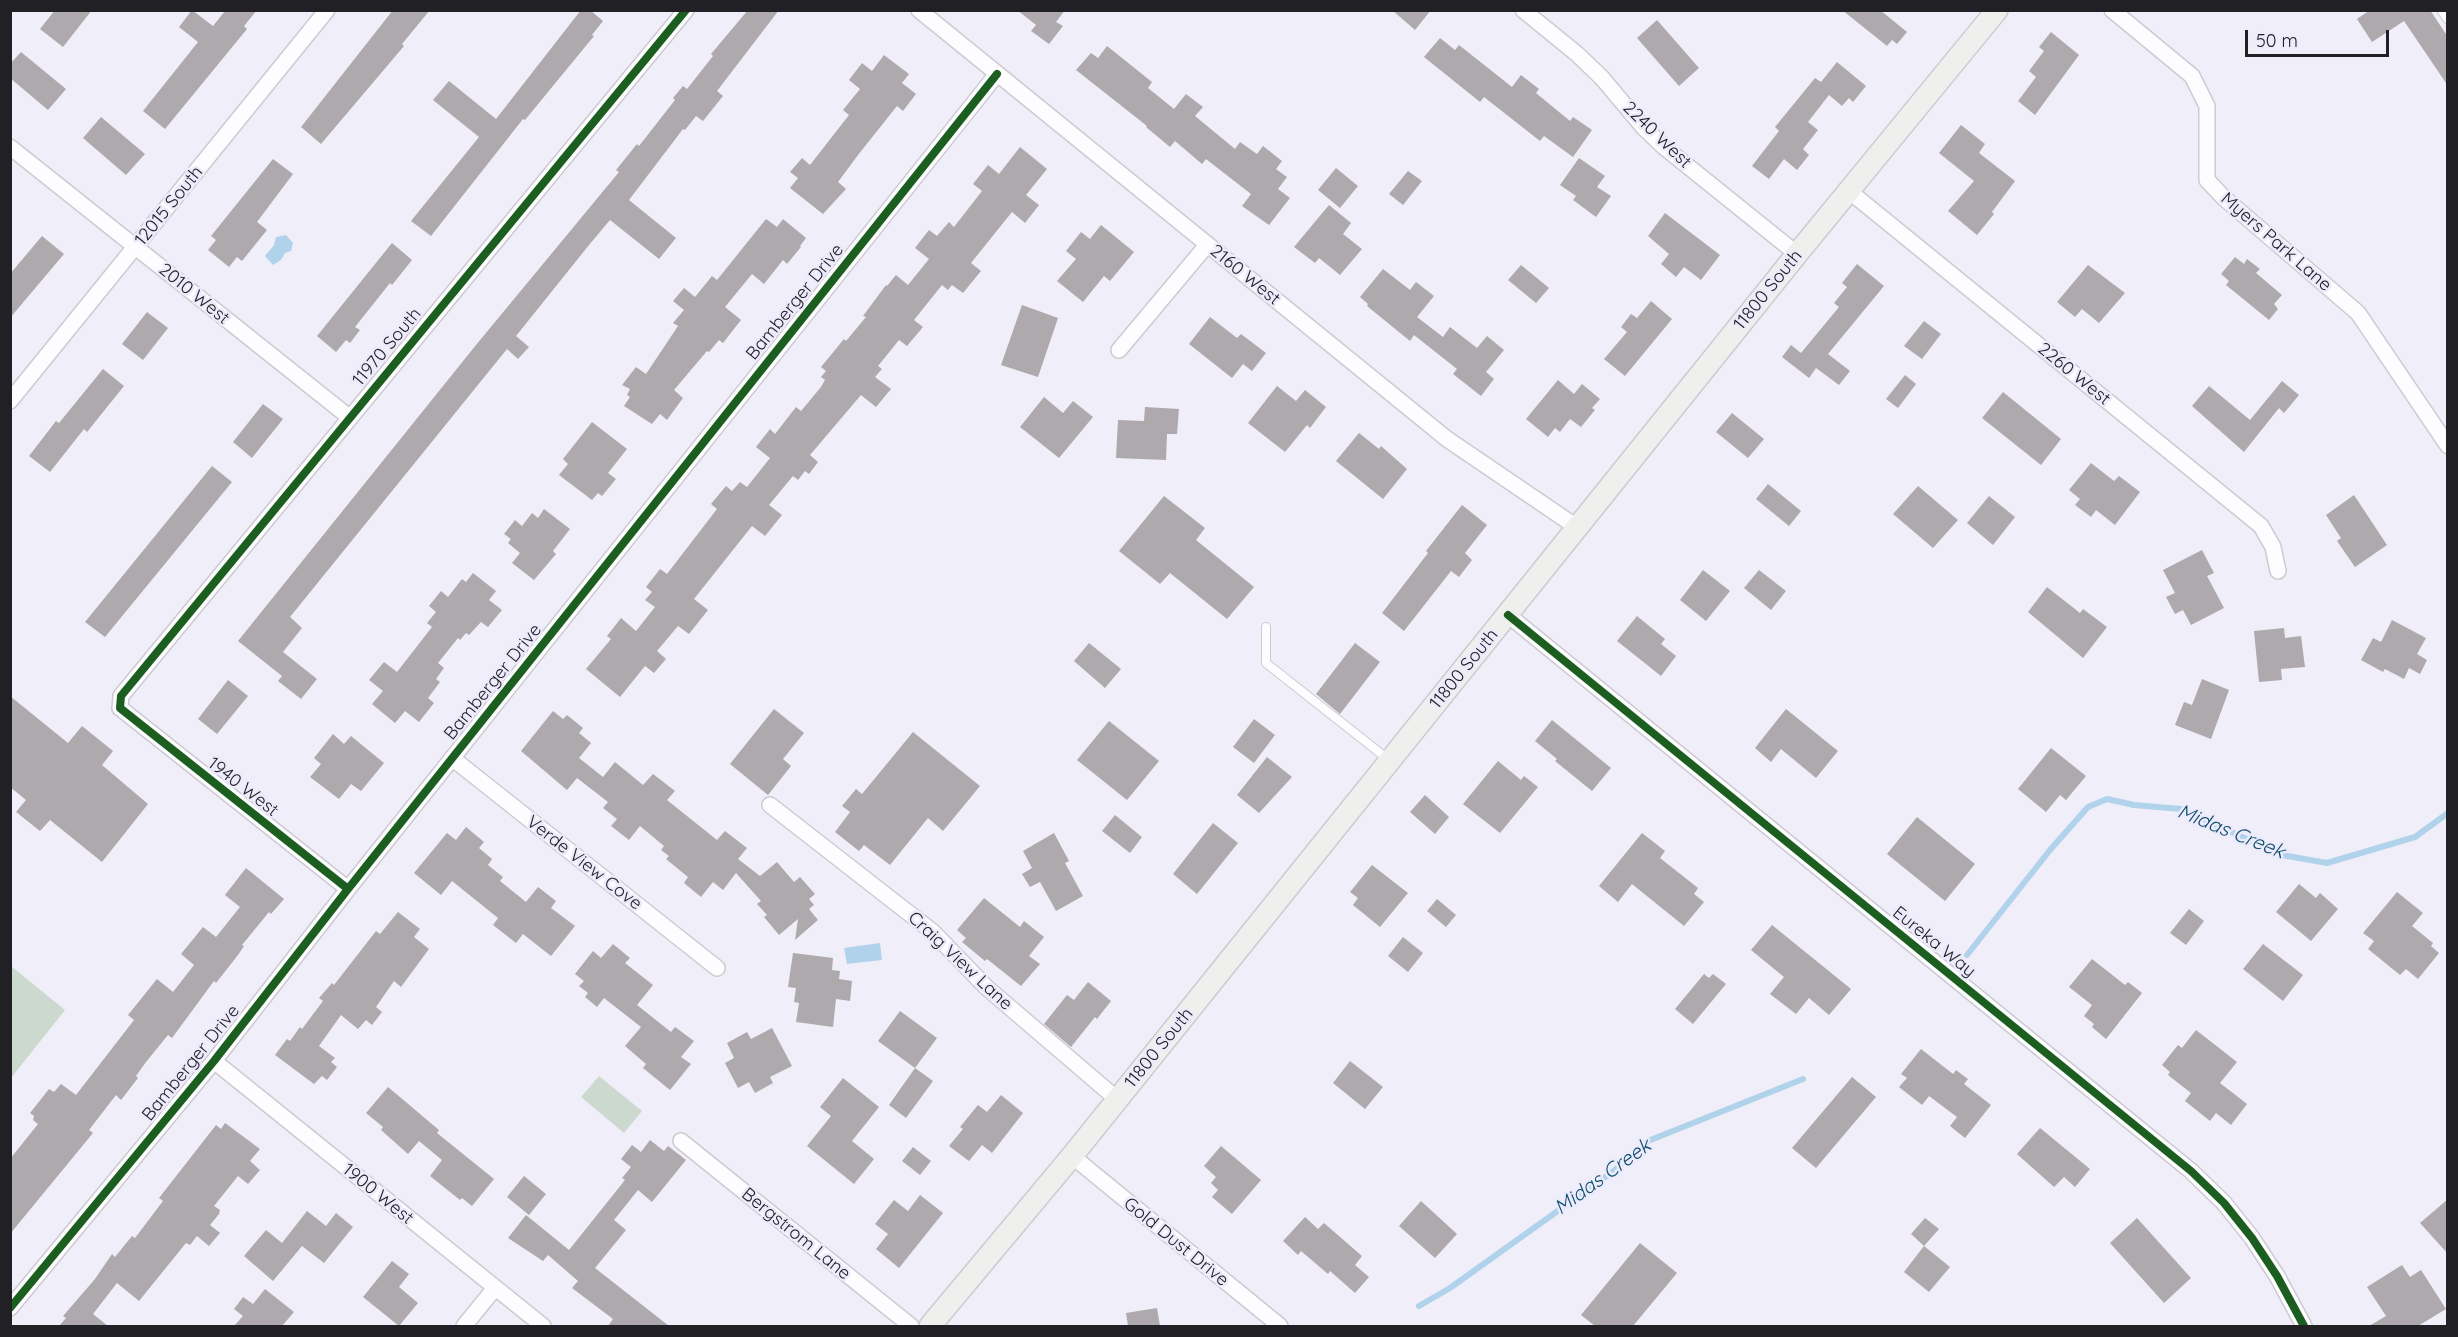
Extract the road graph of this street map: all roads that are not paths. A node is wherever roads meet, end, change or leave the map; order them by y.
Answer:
1 (327, 10) edge
2 (686, 10) edge
3 (919, 10) edge
4 (1523, 10) edge
5 (1997, 10) edge
6 (2112, 10) edge
7 (2441, 10) edge
8 (2448, 21) edge
9 (997, 74) junction
10 (10, 147) edge
11 (1849, 191) junction
12 (1207, 244) junction
13 (135, 247) junction
14 (1797, 254) junction
15 (1119, 350) dead end
16 (10, 401) edge
17 (349, 417) junction
18 (2448, 446) edge
19 (1578, 528) junction
20 (2278, 571) dead end
21 (1508, 615) junction
22 (1266, 627) dead end
23 (120, 708) joint
24 (452, 758) junction
25 (1390, 761) junction
26 (770, 805) dead end
27 (348, 889) junction
28 (717, 968) dead end
29 (214, 1061) junction
30 (1118, 1100) junction
31 (681, 1141) dead end
32 (1072, 1156) junction
33 (495, 1288) junction
34 (10, 1308) edge
35 (464, 1326) edge
36 (543, 1326) edge
37 (911, 1326) edge
38 (930, 1326) edge
39 (1280, 1326) edge
40 (2304, 1326) edge

1 - 13 street, 12015 South
2 - 17 street, 11970 South
3 - 9 street, 2160 West
4 - 14 street, 2240 West
5 - 11 main road, 11800 South
6 - 18 street, Myers Park Lane
7 - 8 lane
9 - 12 street, 2160 West
9 - 24 street, Bamberger Drive
10 - 13 street, 2010 West
11 - 14 main road, 11800 South
11 - 20 street, 2260 West
12 - 15 street
12 - 19 street, 2160 West
13 - 16 street, 12015 South
13 - 17 street, 2010 West
14 - 19 main road, 11800 South
17 - 23 street, 11970 South
19 - 21 main road, 11800 South
21 - 25 main road, 11800 South
21 - 40 street, Eureka Way
22 - 25 lane
23 - 27 street, 1940 West
24 - 27 street, Bamberger Drive
24 - 28 street, Verde View Cove
25 - 30 main road, 11800 South
26 - 30 street, Craig View Lane
27 - 29 street, Bamberger Drive
29 - 33 street, 1900 West
29 - 34 street, Bamberger Drive
30 - 32 main road, 11800 South
31 - 37 street, Bergstrom Lane
32 - 38 main road, 11800 South
32 - 39 street, Gold Dust Drive
33 - 35 street
33 - 36 street, 1900 West

